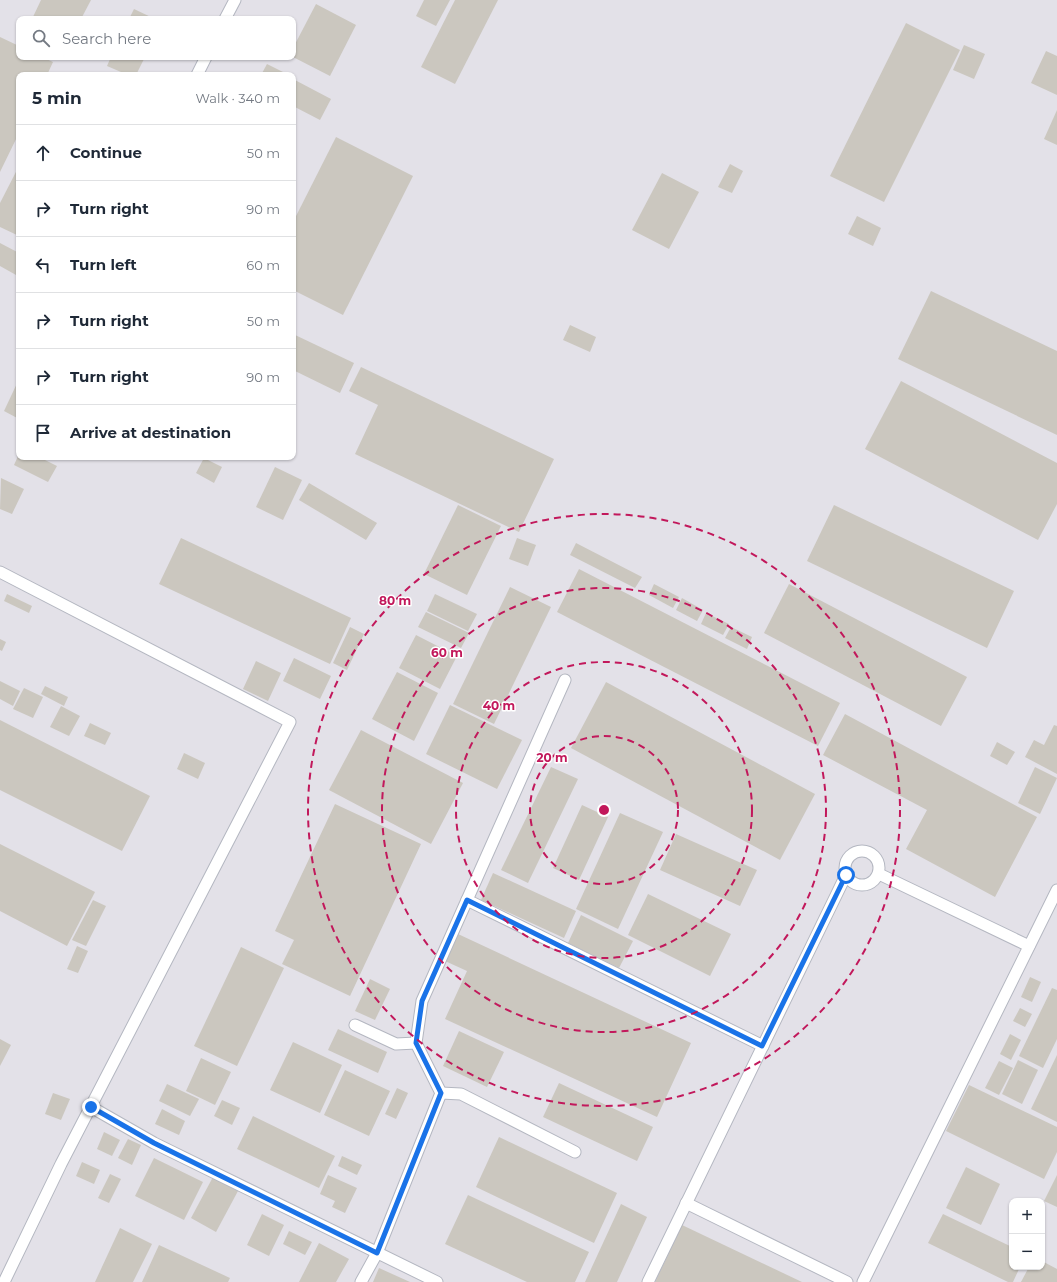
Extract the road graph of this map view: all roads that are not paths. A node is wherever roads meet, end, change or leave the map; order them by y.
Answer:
1 (234, 0) edge
2 (226, 16) edge
3 (204, 60) edge
4 (198, 72) edge
5 (0, 572) edge
6 (565, 680) dead end
7 (879, 874) junction
8 (846, 875) junction
9 (1056, 895) edge
10 (467, 900) junction
11 (1029, 946) junction
12 (355, 1024) dead end
13 (416, 1043) junction
14 (762, 1046) junction
15 (441, 1093) junction
16 (91, 1107) junction
17 (575, 1152) dead end
18 (686, 1204) junction
19 (377, 1253) junction
20 (4, 1282) edge
21 (361, 1282) edge
22 (437, 1282) edge
23 (648, 1282) edge
24 (847, 1282) edge
25 (863, 1282) edge

1 - 2 lane
3 - 4 lane
5 - 16 lane
6 - 10 lane
7 - 8 lane
7 - 8 lane
7 - 11 lane
8 - 14 lane
9 - 11 lane
10 - 13 lane
10 - 14 lane
11 - 25 lane
12 - 13 lane
13 - 15 lane
14 - 18 lane
15 - 17 lane
15 - 19 lane
16 - 19 lane
16 - 20 lane
18 - 23 lane
18 - 24 lane
19 - 21 lane
19 - 22 lane

